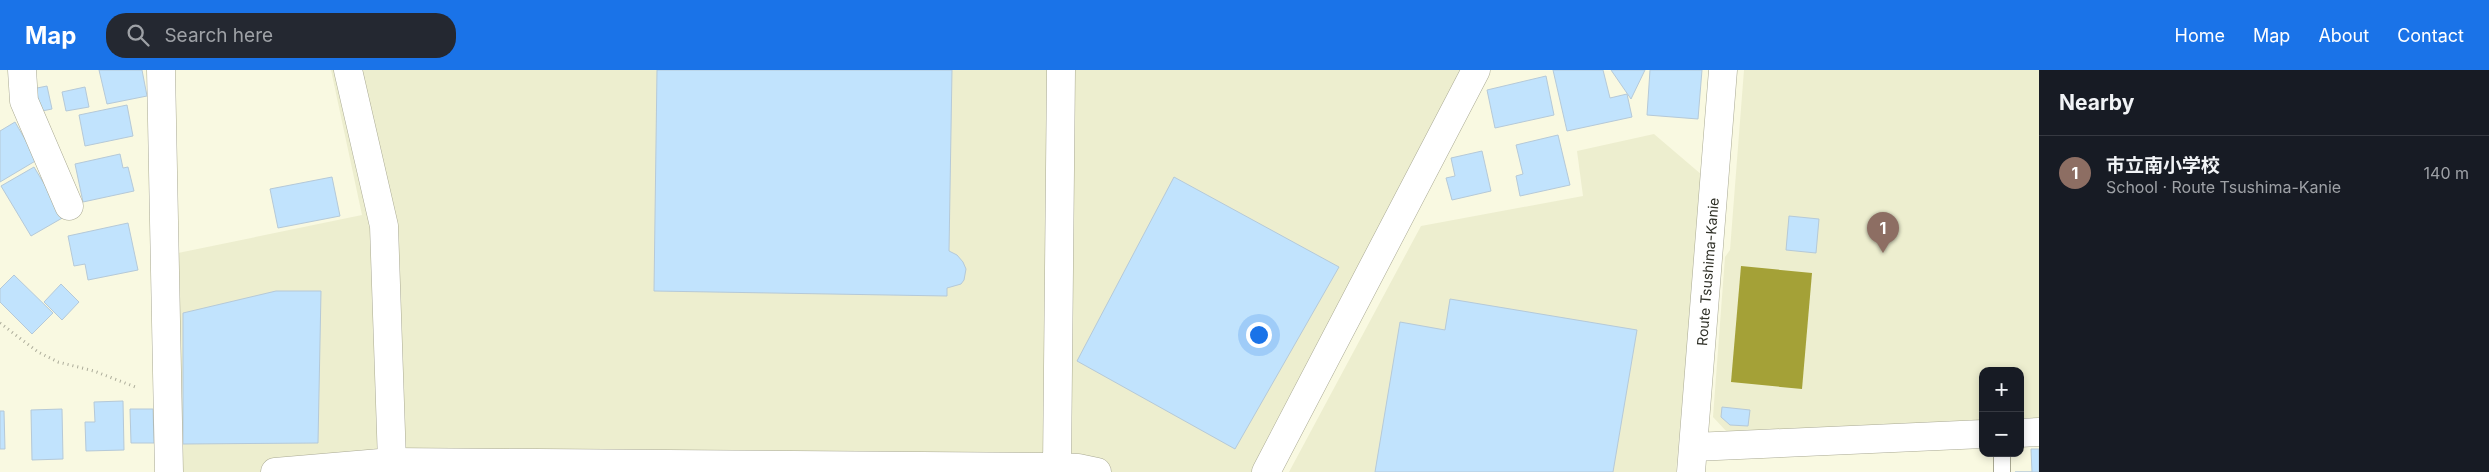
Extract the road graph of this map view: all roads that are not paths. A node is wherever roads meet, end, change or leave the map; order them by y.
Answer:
1 (22, 70) edge
2 (161, 70) edge
3 (348, 70) edge
4 (1061, 70) edge
5 (1476, 70) edge
6 (1723, 70) edge
7 (68, 206) dead end
8 (2039, 432) edge
9 (2024, 433) edge
10 (1979, 434) edge
11 (2002, 457) edge
12 (1692, 460) edge
13 (392, 462) junction
14 (1057, 467) junction
15 (169, 472) edge
16 (275, 472) edge
17 (1097, 472) edge
18 (1266, 472) edge
19 (2002, 472) edge

1 - 7 street
2 - 15 street
3 - 13 street
4 - 14 street
5 - 18 street
6 - 12 street, Route Tsushima-Kanie
8 - 9 street
10 - 12 street
11 - 19 lane
13 - 14 street
13 - 16 street
14 - 17 street

